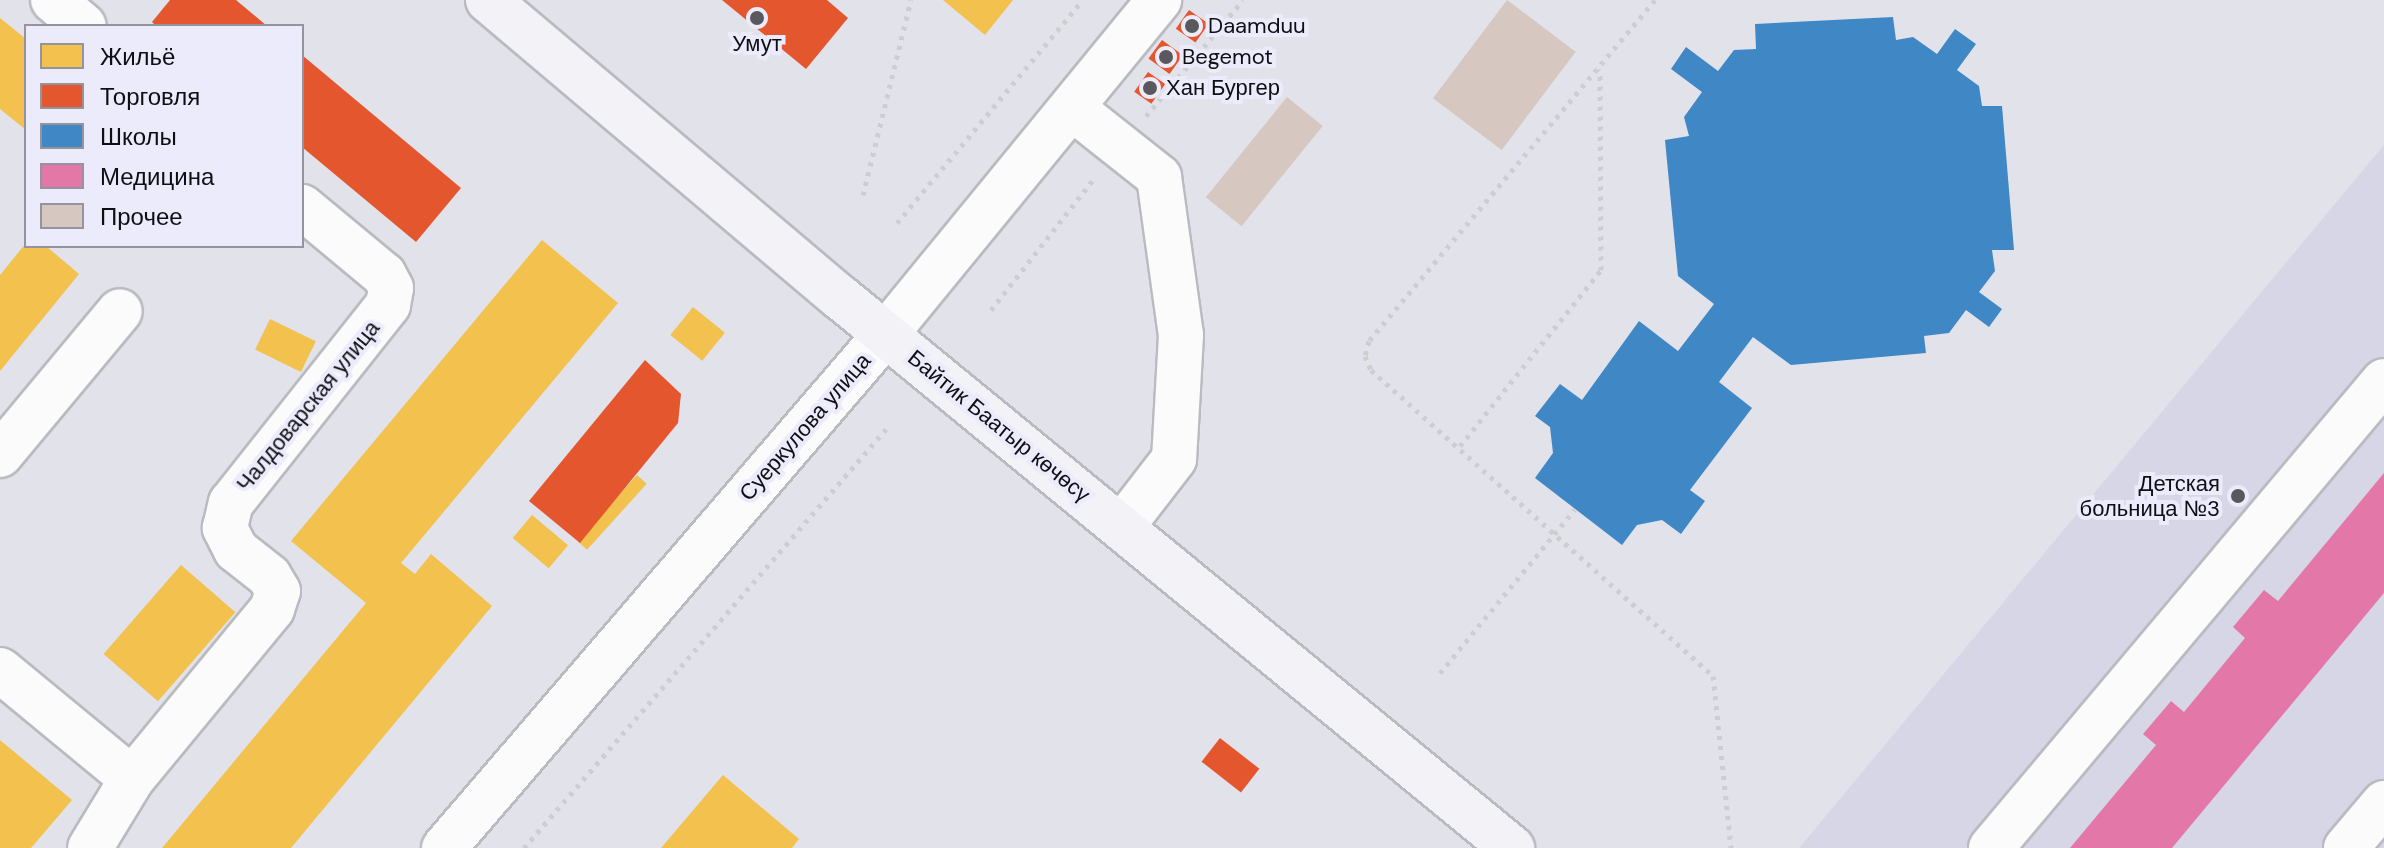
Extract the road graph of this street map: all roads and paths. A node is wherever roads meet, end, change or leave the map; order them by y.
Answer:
1 (53, 0) edge
2 (488, 0) edge
3 (911, 0) edge
4 (1083, 0) edge
5 (1159, 0) edge
6 (1655, 0) edge
7 (82, 24) edge
8 (1600, 69) junction
9 (1072, 108) junction
10 (863, 195) dead end
11 (304, 209) edge
12 (897, 223) dead end
13 (120, 311) dead end
14 (885, 335) junction
15 (2384, 381) edge
16 (886, 429) dead end
17 (1460, 446) junction
18 (0, 455) edge
19 (1575, 509) dead end
20 (1123, 525) junction
21 (1554, 534) junction
22 (0, 670) edge
23 (1440, 673) dead end
24 (132, 779) junction
25 (2384, 803) edge
26 (90, 848) edge
27 (444, 848) edge
28 (524, 848) edge
29 (1512, 848) edge
30 (1731, 848) edge
31 (1991, 848) edge
32 (2346, 848) edge

1 - 7 street
2 - 14 main road, Байтик Баатыр көчөсү
3 - 10 path
4 - 12 path
5 - 9 street, Суеркулова улица
6 - 8 path
8 - 17 path
8 - 17 path
9 - 14 street, Суеркулова улица
9 - 20 street
11 - 24 street, Чалдоварская улица
13 - 18 street
14 - 20 main road, Байтик Баатыр көчөсү
14 - 27 street, Суеркулова улица
15 - 31 street
16 - 28 path
17 - 21 path
19 - 21 path
20 - 29 main road, Байтик Баатыр көчөсү
21 - 23 path
21 - 30 path
22 - 24 street
24 - 26 street, Чалдоварская улица
25 - 32 street

